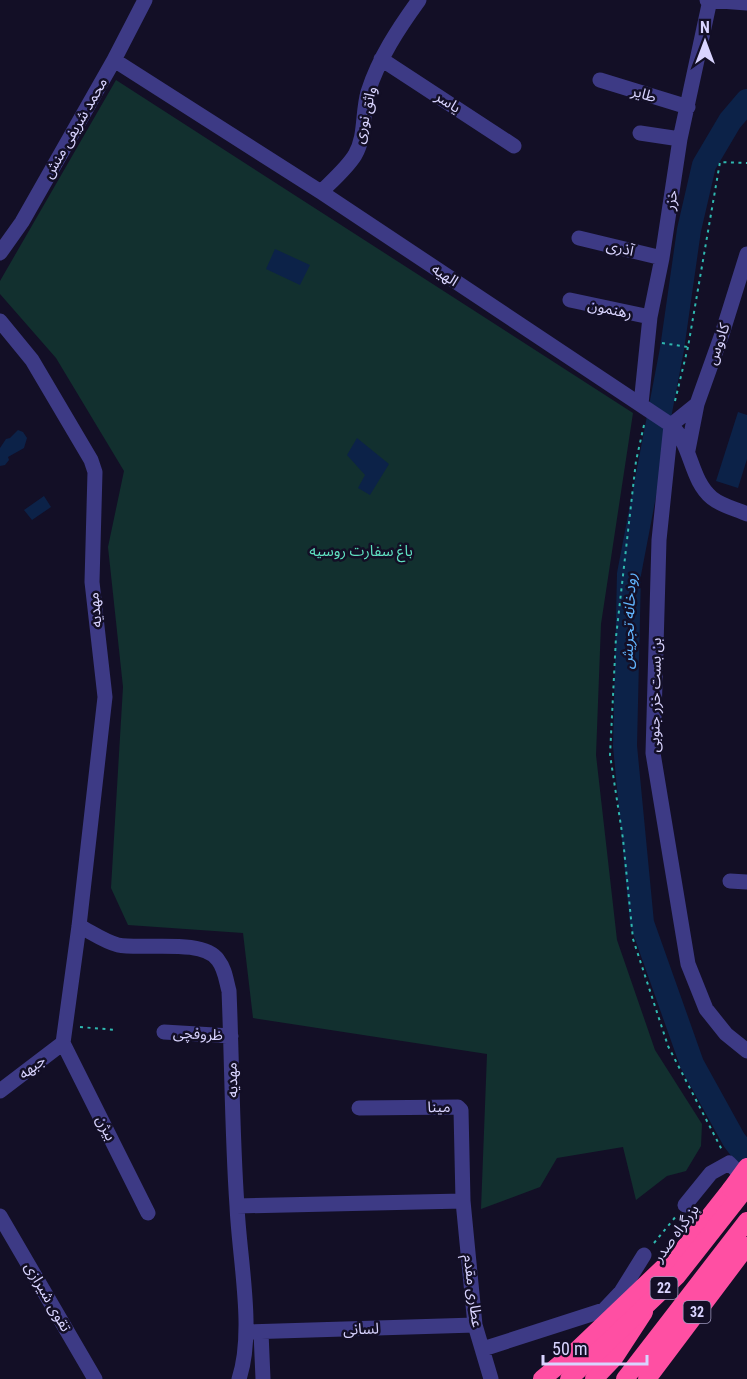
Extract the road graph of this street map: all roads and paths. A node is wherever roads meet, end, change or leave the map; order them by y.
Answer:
1 (145, 0) edge
2 (418, 0) edge
3 (709, 0) edge
4 (747, 3) edge
5 (381, 59) junction
6 (114, 60) junction
7 (600, 80) dead end
8 (688, 107) junction
9 (640, 133) dead end
10 (680, 139) junction
11 (514, 146) dead end
12 (747, 163) edge
13 (321, 192) junction
14 (579, 238) dead end
15 (0, 253) edge
16 (747, 254) edge
17 (662, 258) junction
18 (743, 280) edge
19 (570, 300) dead end
20 (650, 317) junction
21 (0, 321) edge
22 (669, 344) dead end
23 (688, 347) junction
24 (675, 401) dead end
25 (697, 404) junction
26 (643, 405) junction
27 (672, 424) junction
28 (687, 450) junction
29 (747, 514) edge
30 (730, 881) dead end
31 (747, 882) edge
32 (80, 926) junction
33 (67, 1025) junction
34 (116, 1030) dead end
35 (164, 1032) dead end
36 (231, 1036) junction
37 (63, 1043) junction
38 (747, 1051) edge
39 (0, 1091) edge
40 (359, 1108) dead end
41 (738, 1165) edge
42 (742, 1186) edge
43 (463, 1202) junction
44 (685, 1205) joint
45 (237, 1206) junction
46 (148, 1213) dead end
47 (0, 1216) edge
48 (747, 1221) edge
49 (686, 1246) junction
50 (747, 1246) edge
51 (644, 1255) joint
52 (475, 1325) junction
53 (254, 1332) junction
54 (483, 1349) junction
55 (95, 1379) edge
56 (239, 1379) edge
57 (263, 1379) edge
58 (491, 1379) edge
59 (542, 1379) edge
60 (570, 1379) edge
61 (594, 1379) edge
62 (626, 1379) edge
63 (647, 1379) edge

1 - 6 street, محمد شریفی منش
2 - 5 street, واثق نوری
3 - 4 street
3 - 8 street, خزر
5 - 11 street, یاسر
5 - 13 street, واثق نوری
6 - 13 street, الهیه
6 - 15 street, محمد شریفی منش
7 - 8 street, طایر
8 - 10 street, خزر
9 - 10 street
10 - 17 street, خزر
12 - 23 path
13 - 26 street, الهیه
14 - 17 street, آذری
16 - 18 street, کادوس
17 - 20 street, خزر
18 - 25 street, کادوس
19 - 20 street, رهنمون
20 - 26 street, خزر
21 - 32 street, مهدیه
22 - 23 path
23 - 24 path
25 - 27 street
25 - 28 street, کادوس
26 - 27 street, الهیه
26 - 41 path
27 - 28 street, الهیه
27 - 38 street, بن بست خزر جنوبی
28 - 29 street, الهیه
30 - 31 street
32 - 33 street, مهدیه
32 - 36 street, مهدیه
33 - 34 path
33 - 37 street, مهدیه
35 - 36 street, ظروفچی
36 - 45 street, مهدیه
37 - 39 street, جبهه
37 - 46 street, بیژن
40 - 43 street, مینا
41 - 42 highway, بزرگراه صدر, bridge
41 - 44 street
42 - 49 highway, بزرگراه صدر
42 - 60 highway, 22, bridge
43 - 45 street
43 - 52 street, عطاری مقدم
44 - 51 path
45 - 53 street, مهدیه
47 - 55 street, تقوی شیرازی
48 - 62 highway, 22
49 - 59 highway
49 - 61 highway, بزرگراه صدر
50 - 63 highway, 32
51 - 54 street
52 - 53 street, لسانی
52 - 54 street, عطاری مقدم
53 - 56 street
53 - 57 street
54 - 58 street, عطاری مقدم

